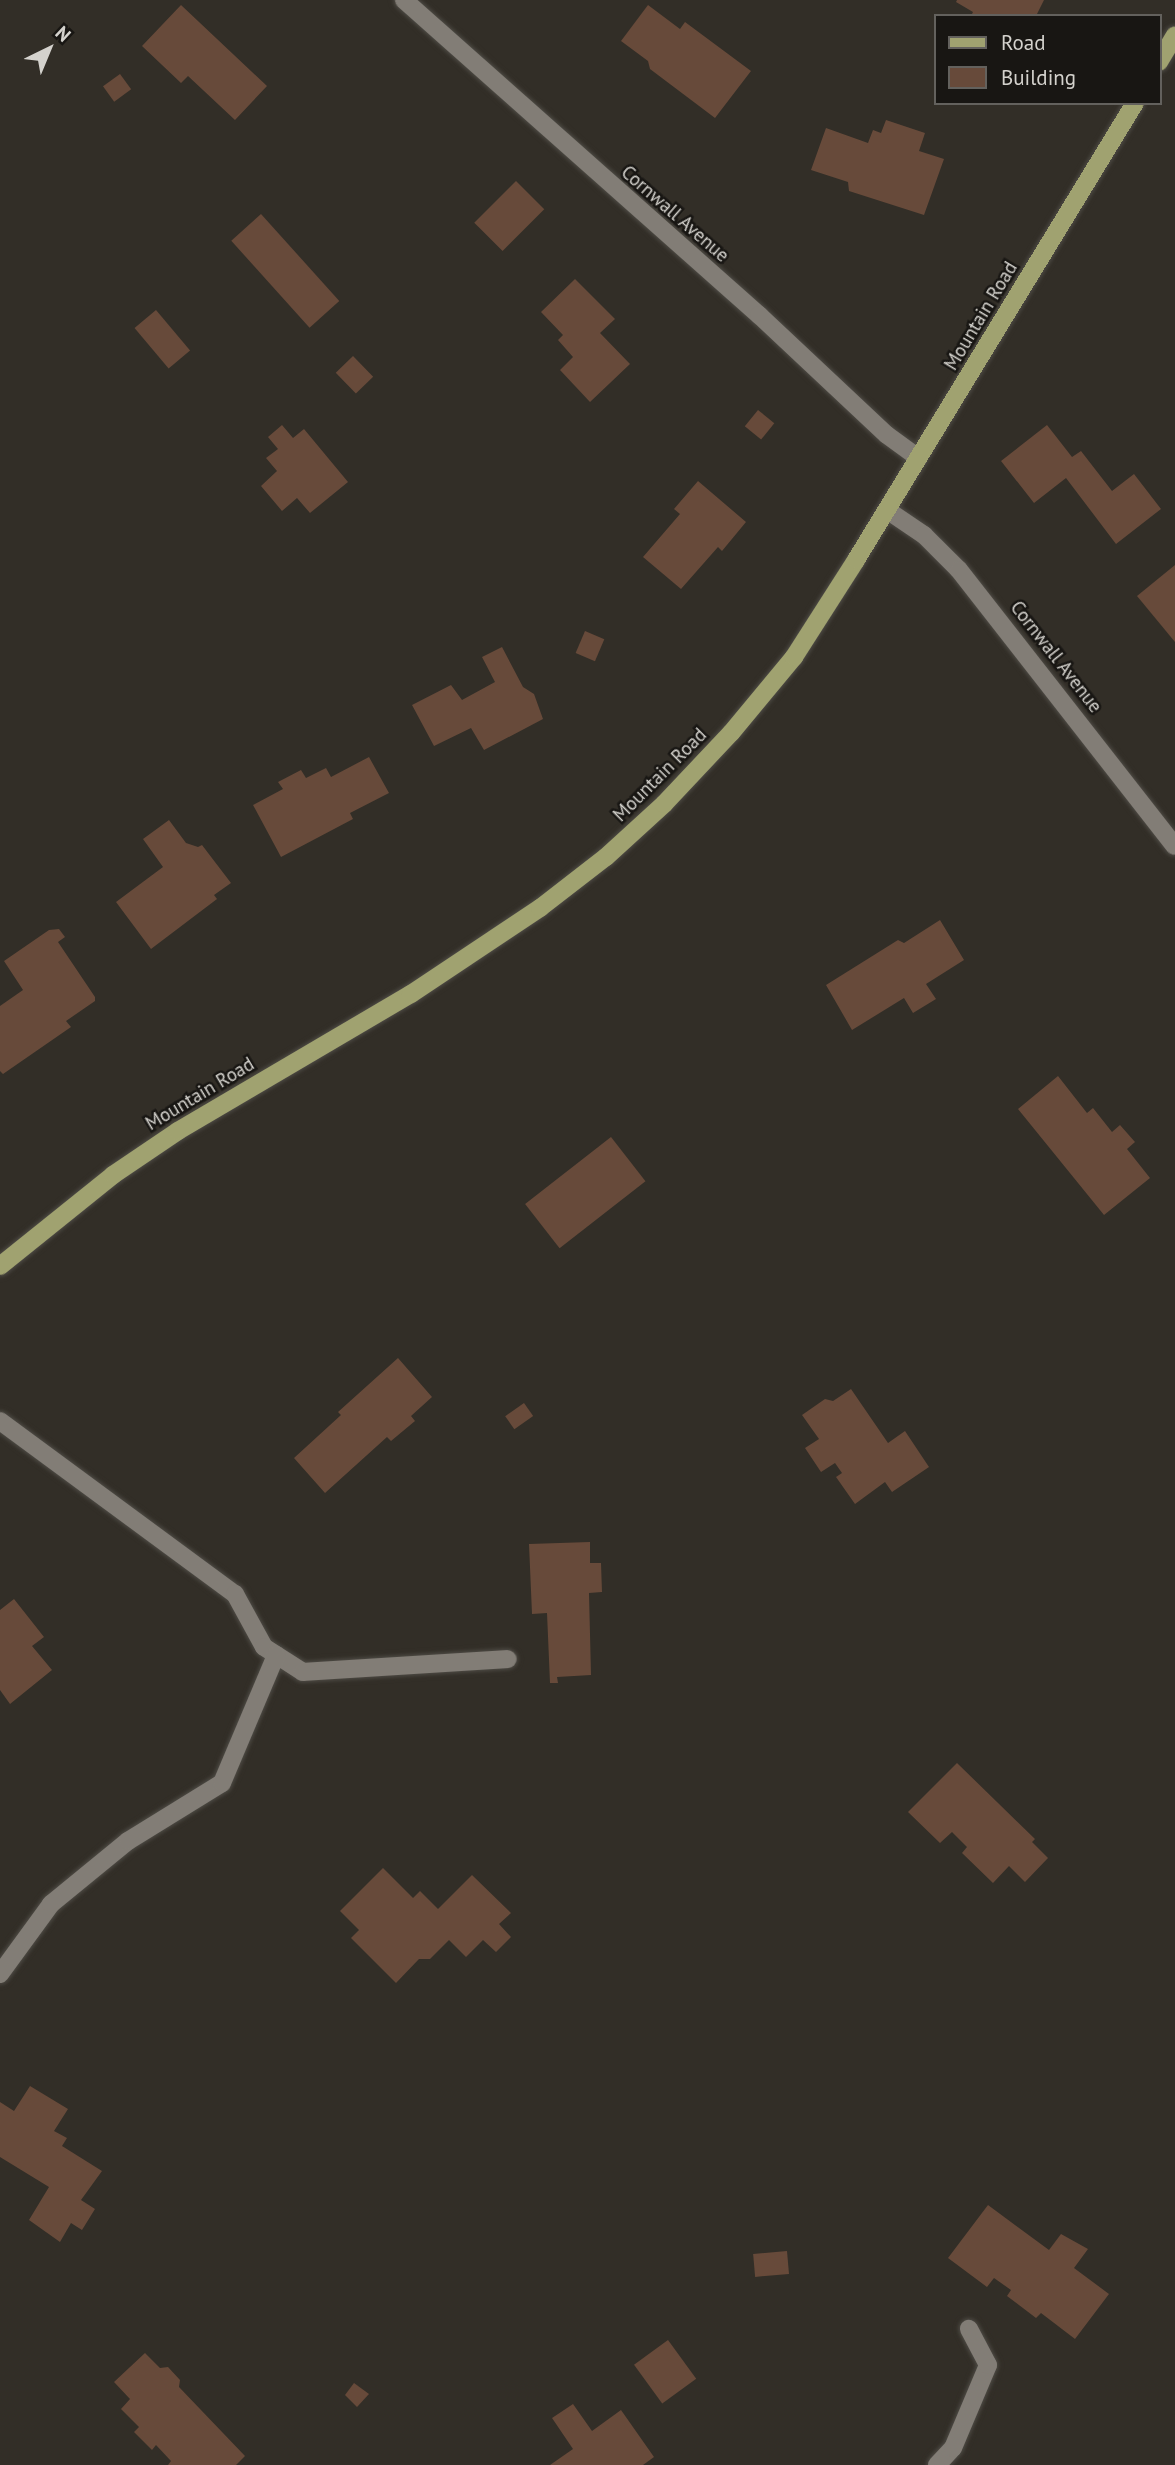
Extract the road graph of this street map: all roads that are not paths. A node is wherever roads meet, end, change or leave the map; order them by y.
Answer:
1 (404, 0) edge
2 (1134, 105) edge
3 (919, 458) junction
4 (887, 510) junction
5 (1175, 846) edge
6 (0, 1266) edge
7 (0, 1421) edge
8 (276, 1655) junction
9 (508, 1659) dead end
10 (0, 1974) edge
11 (969, 2329) dead end
12 (937, 2465) edge

1 - 3 street, Cornwall Avenue
2 - 3 main road, Mountain Road
3 - 4 main road, Mountain Road
4 - 5 street, Cornwall Avenue
4 - 6 main road, Mountain Road
7 - 8 street
8 - 9 street
8 - 10 street
11 - 12 street

